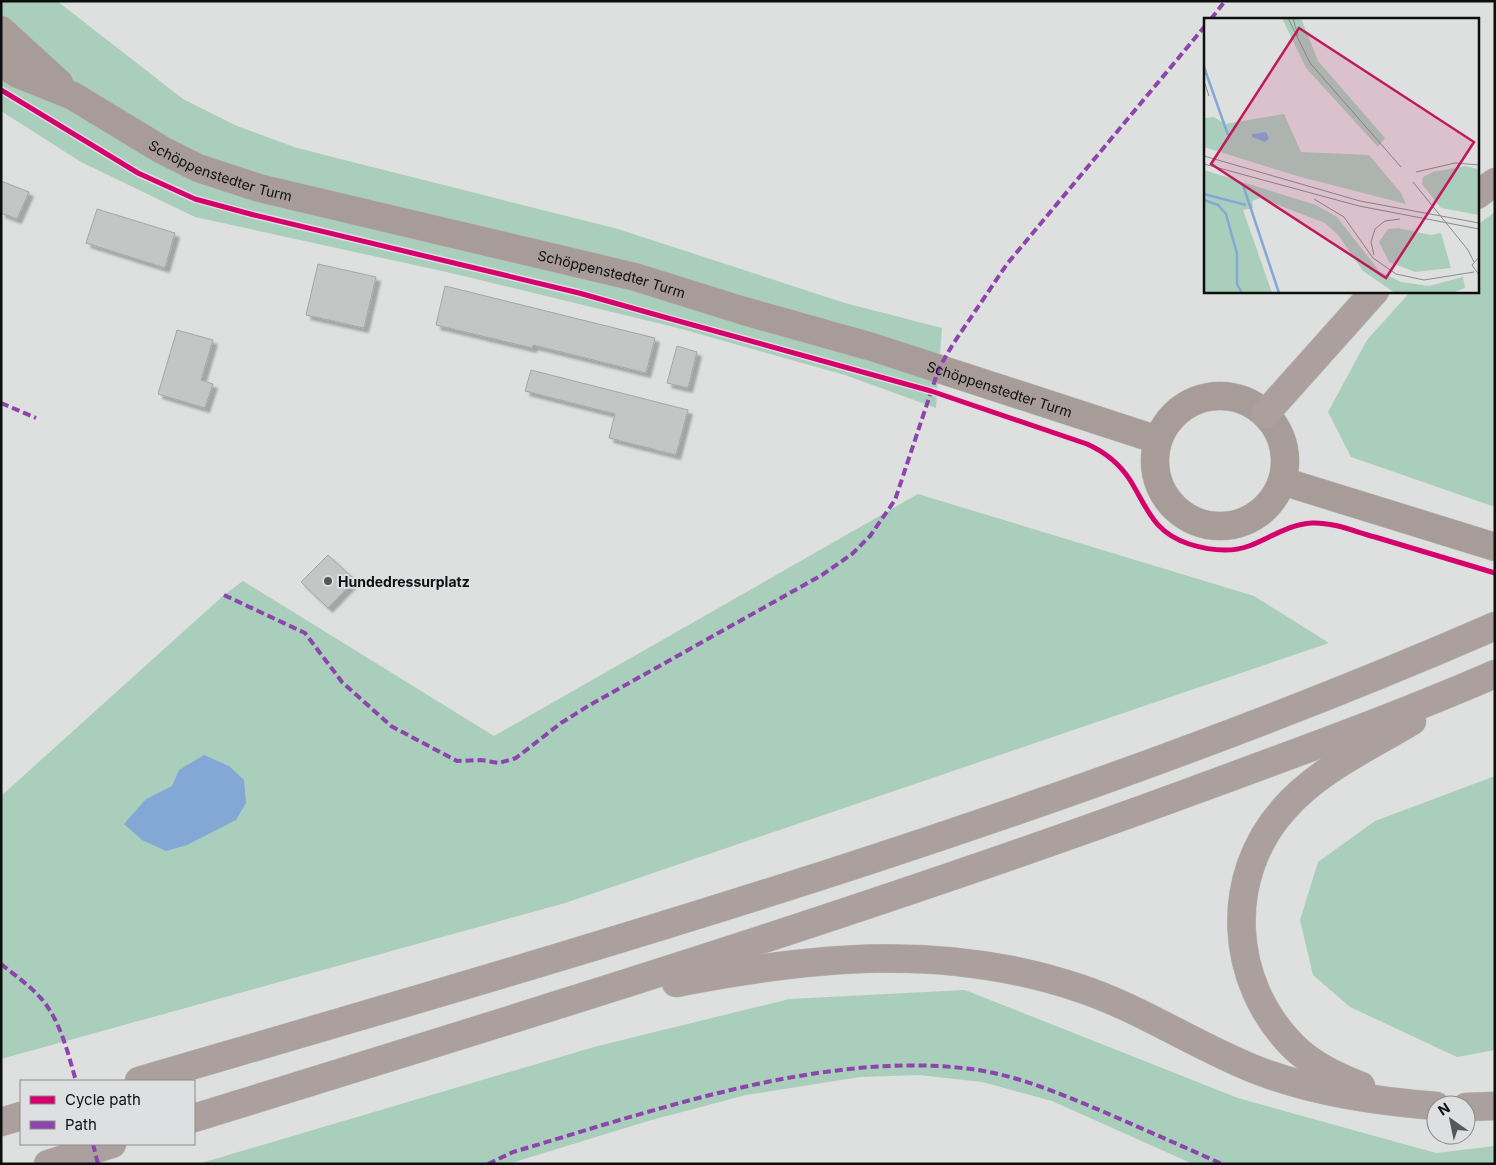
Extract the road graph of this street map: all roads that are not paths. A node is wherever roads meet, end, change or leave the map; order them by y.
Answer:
1 (1, 30) edge
2 (1, 63) edge
3 (72, 96) junction
4 (1495, 182) edge
5 (1478, 194) edge
6 (1374, 292) edge
7 (1265, 414) junction
8 (1158, 440) junction
9 (1282, 481) junction
10 (1495, 548) edge
11 (1495, 626) edge
12 (1486, 678) edge
13 (548, 1009) junction
14 (142, 1080) edge
15 (1399, 1102) junction
16 (1426, 1105) edge
17 (1495, 1106) edge
18 (1476, 1107) edge
19 (20, 1116) edge
20 (195, 1118) edge
21 (1, 1122) edge
22 (109, 1145) edge
23 (48, 1164) edge

1 - 3 main road, Schöppenstedter Turm
2 - 3 main road, Schöppenstedter Turm
3 - 8 main road, Schöppenstedter Turm
4 - 5 highway
6 - 7 highway
7 - 8 main road
7 - 9 main road
8 - 9 main road
9 - 10 main road
11 - 14 highway
12 - 13 highway
12 - 15 highway
13 - 15 highway
13 - 20 highway
15 - 16 highway
17 - 18 highway
19 - 21 highway
22 - 23 highway

